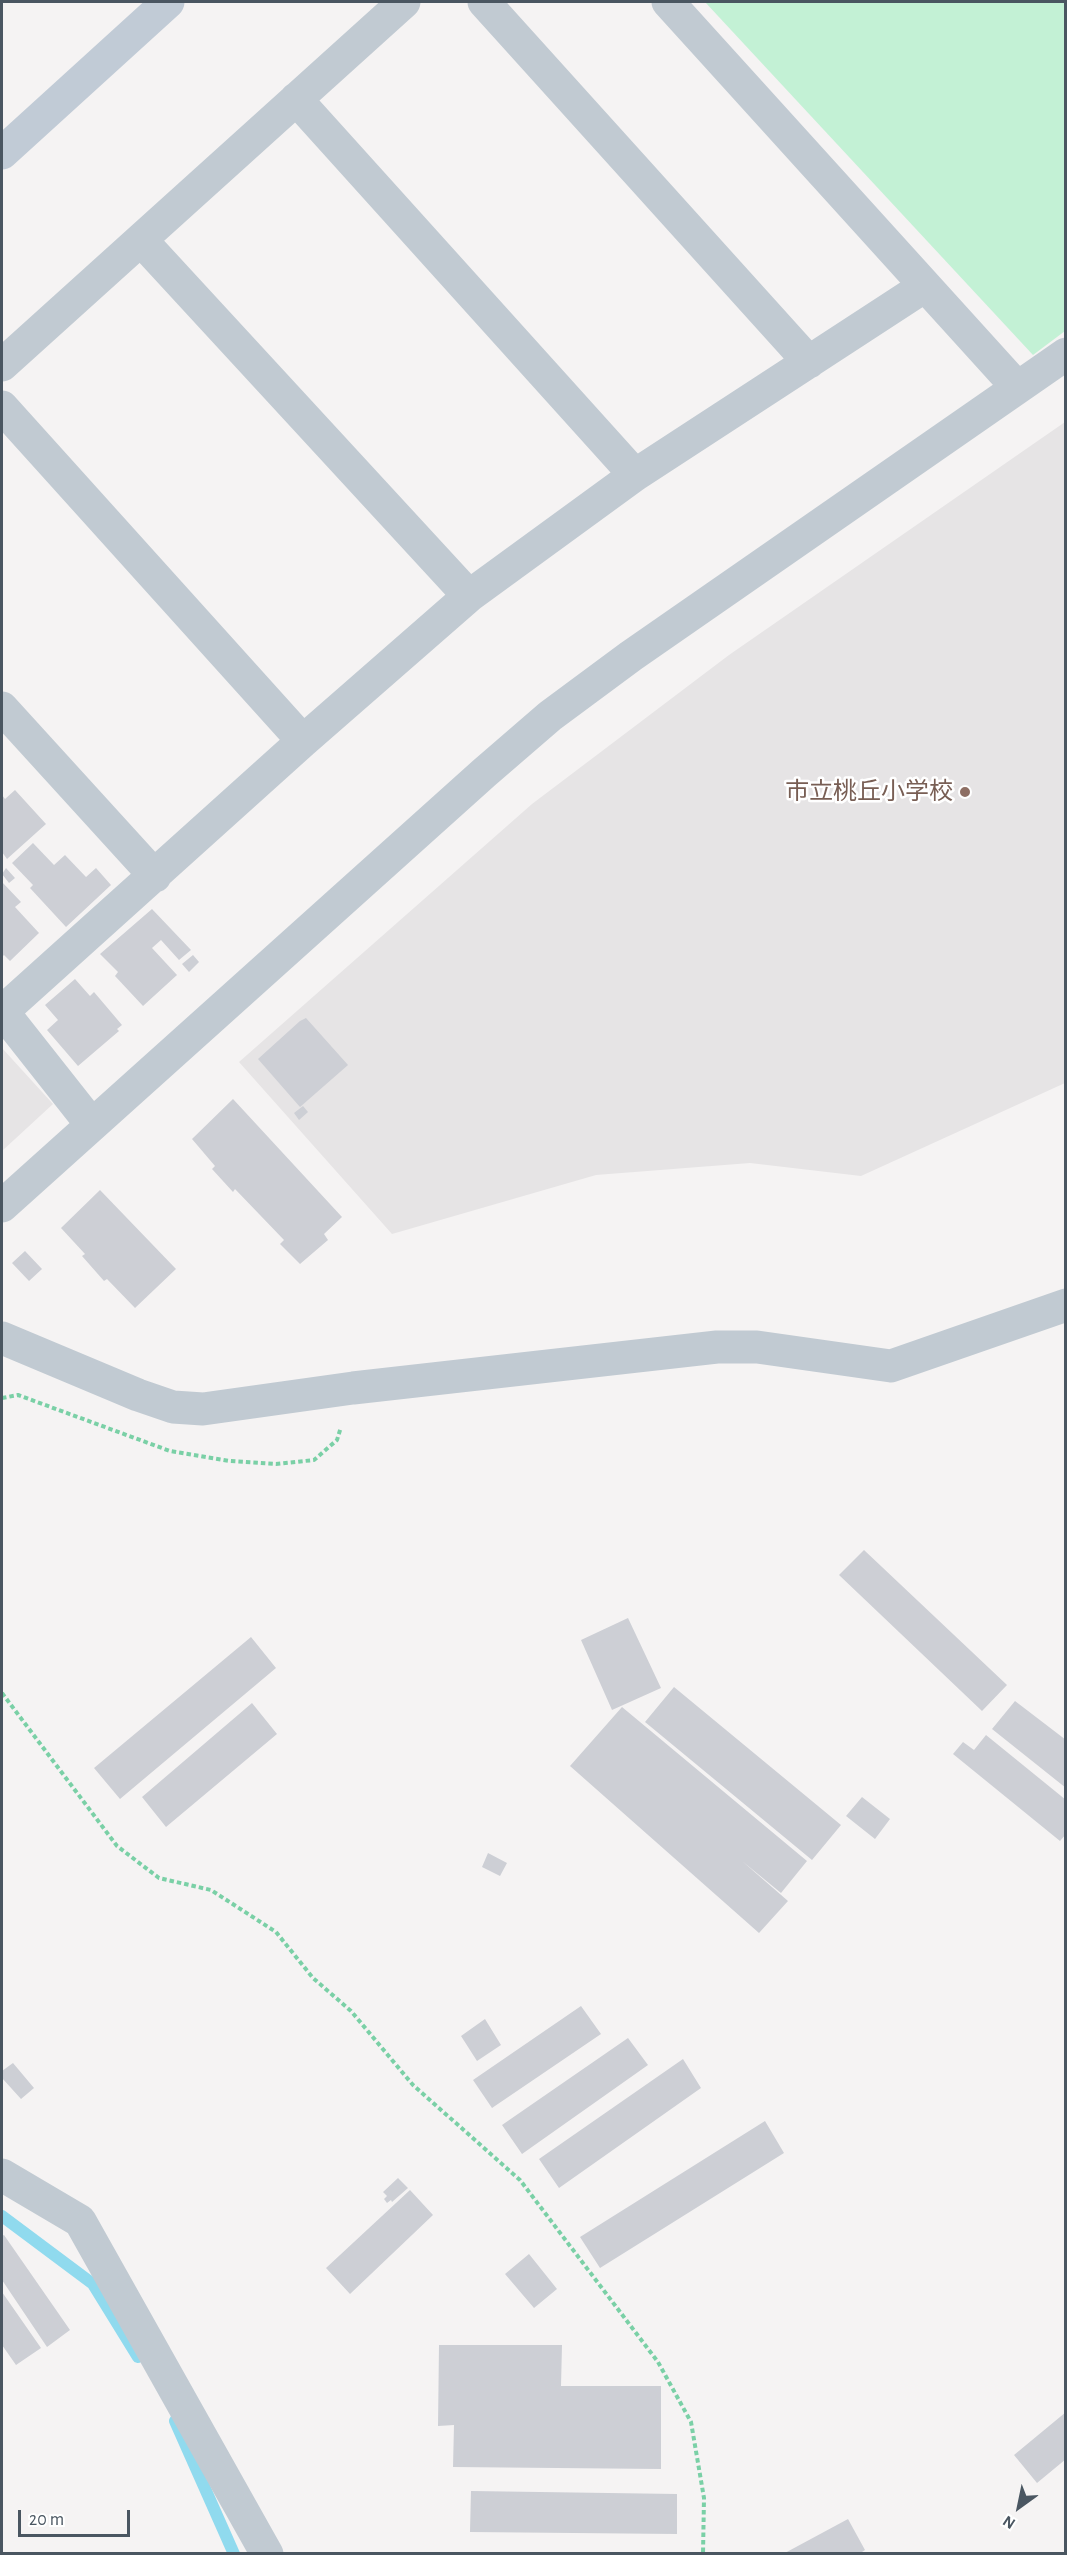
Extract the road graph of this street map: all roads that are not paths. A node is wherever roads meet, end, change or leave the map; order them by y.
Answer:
1 (168, 2) edge
2 (404, 2) edge
3 (484, 2) edge
4 (668, 2) edge
5 (296, 99) junction
6 (2, 153) edge
7 (141, 240) junction
8 (925, 286) junction
9 (1065, 354) edge
10 (809, 362) junction
11 (2, 365) edge
12 (1017, 387) junction
13 (2, 407) edge
14 (635, 475) junction
15 (469, 596) junction
16 (2, 708) edge
17 (303, 741) junction
18 (154, 876) junction
19 (2, 1011) edge
20 (92, 1125) junction
21 (2, 1206) edge
22 (1065, 1305) edge
23 (2, 1338) edge
24 (2, 2175) edge
25 (267, 2553) edge

1 - 6 main road
2 - 5 street
3 - 10 street
4 - 8 street
5 - 7 street
5 - 14 street
7 - 11 street
7 - 15 street
8 - 10 street
8 - 12 street
9 - 12 street
10 - 14 street
12 - 20 street
13 - 17 street
14 - 15 street
15 - 17 street
16 - 18 street
17 - 18 street
18 - 19 street
19 - 20 street
20 - 21 street
22 - 23 street
24 - 25 street

